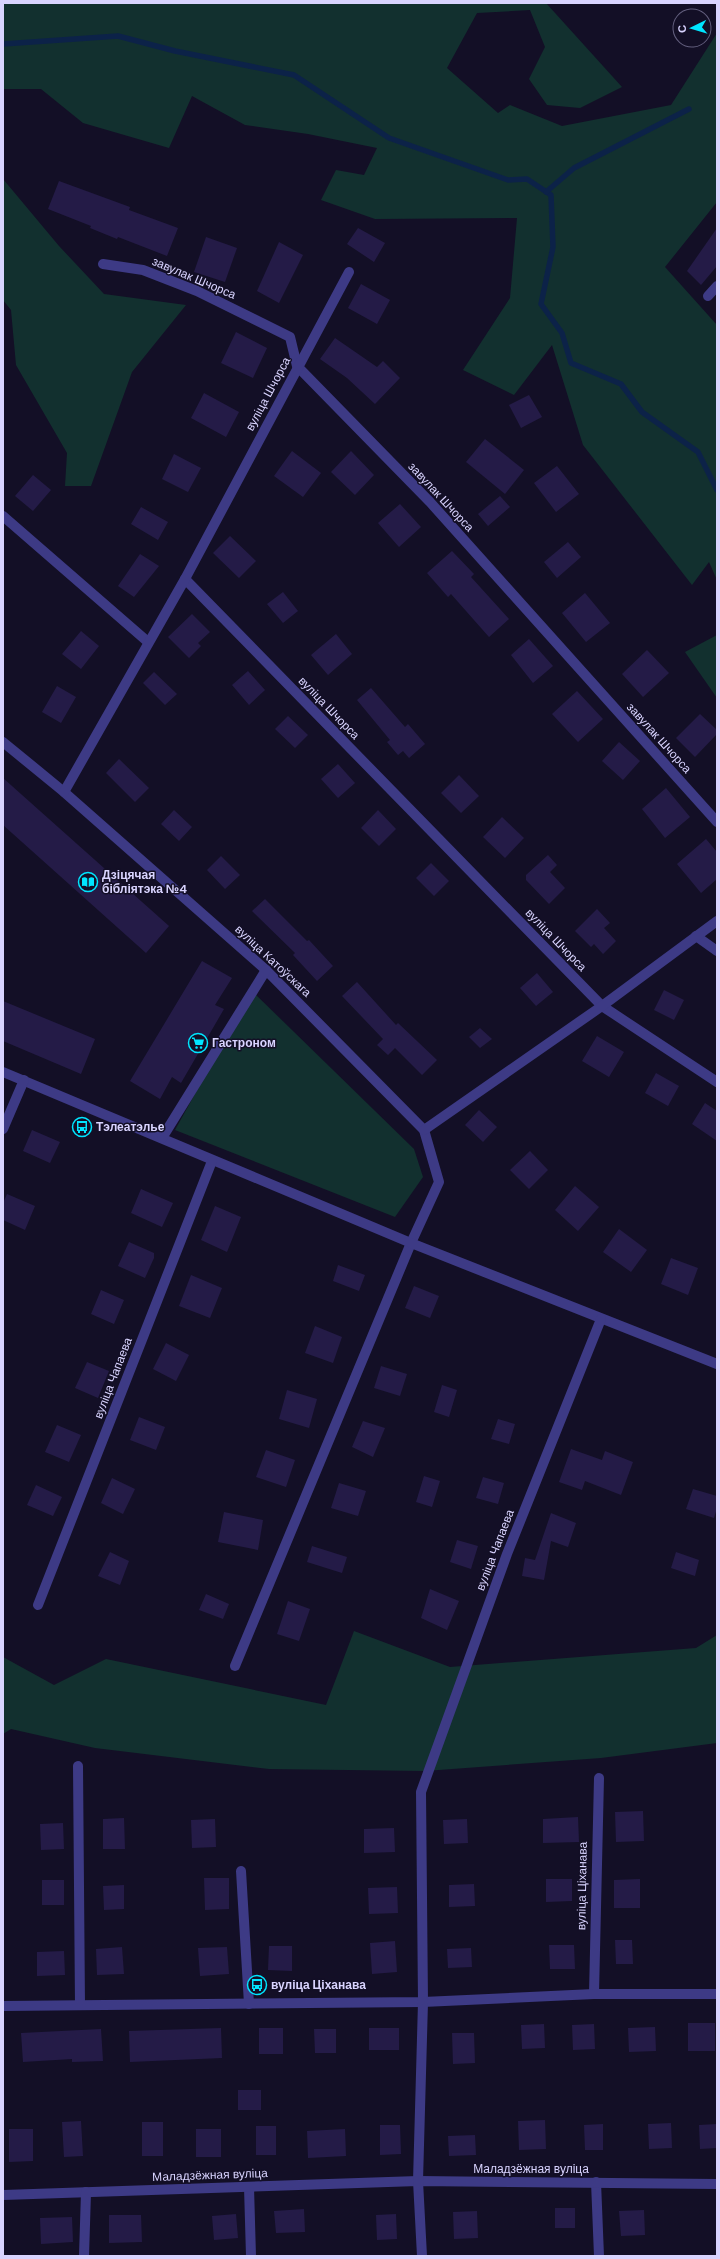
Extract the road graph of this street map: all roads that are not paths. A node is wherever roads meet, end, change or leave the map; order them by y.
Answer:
1 (103, 264) dead end
2 (348, 272) dead end
3 (717, 286) edge
4 (708, 296) dead end
5 (297, 366) junction
6 (3, 516) edge
7 (185, 579) junction
8 (148, 642) junction
9 (3, 742) edge
10 (64, 792) junction
11 (717, 822) edge
12 (717, 921) edge
13 (696, 936) junction
14 (717, 951) edge
15 (266, 970) junction
16 (602, 1006) junction
17 (3, 1072) edge
18 (24, 1080) junction
19 (717, 1082) edge
20 (3, 1129) edge
21 (424, 1130) junction
22 (162, 1138) junction
23 (212, 1161) junction
24 (411, 1243) junction
25 (601, 1319) junction
26 (717, 1364) edge
27 (38, 1605) dead end
28 (235, 1666) dead end
29 (78, 1766) dead end
30 (598, 1778) dead end
31 (241, 1871) dead end
32 (594, 1994) junction
33 (717, 1994) edge
34 (423, 2002) junction
35 (249, 2004) junction
36 (80, 2005) junction
37 (3, 2006) edge
38 (418, 2181) junction
39 (596, 2182) junction
40 (717, 2184) edge
41 (249, 2187) junction
42 (86, 2192) junction
43 (3, 2195) edge
44 (84, 2256) edge
45 (251, 2256) edge
46 (422, 2256) edge
47 (599, 2256) edge

1 - 5 street, завулак Шчорса
2 - 5 street, вуліца Шчорса
3 - 4 street
5 - 7 street, вуліца Шчорса
5 - 11 street, завулак Шчорса
6 - 8 street
7 - 8 street
7 - 16 street, вуліца Шчорса
8 - 10 street
9 - 10 street, вуліца Катоўскага
10 - 15 street, вуліца Катоўскага
12 - 13 street
13 - 14 street
13 - 16 street
15 - 21 street, вуліца Катоўскага
15 - 22 street
16 - 19 street, вуліца Шчорса
16 - 21 street
17 - 18 street
18 - 20 street
18 - 22 street
21 - 24 street, вуліца Катоўскага
22 - 23 street
23 - 24 street
23 - 27 street, вуліца Чапаева
24 - 25 street
24 - 28 street
25 - 26 street
25 - 34 street, вуліца Чапаева
29 - 36 street
30 - 32 street, вуліца Ціханава
31 - 35 street
32 - 33 street
32 - 34 street
34 - 35 street
34 - 38 street
35 - 36 street
36 - 37 street
38 - 39 street, Маладзёжная вуліца
38 - 41 street, Маладзёжная вуліца
38 - 46 street
39 - 40 street, Маладзёжная вуліца
39 - 47 street, Маладзёжная вуліца
41 - 42 street, Маладзёжная вуліца
41 - 45 street
42 - 43 street, Маладзёжная вуліца
42 - 44 street

